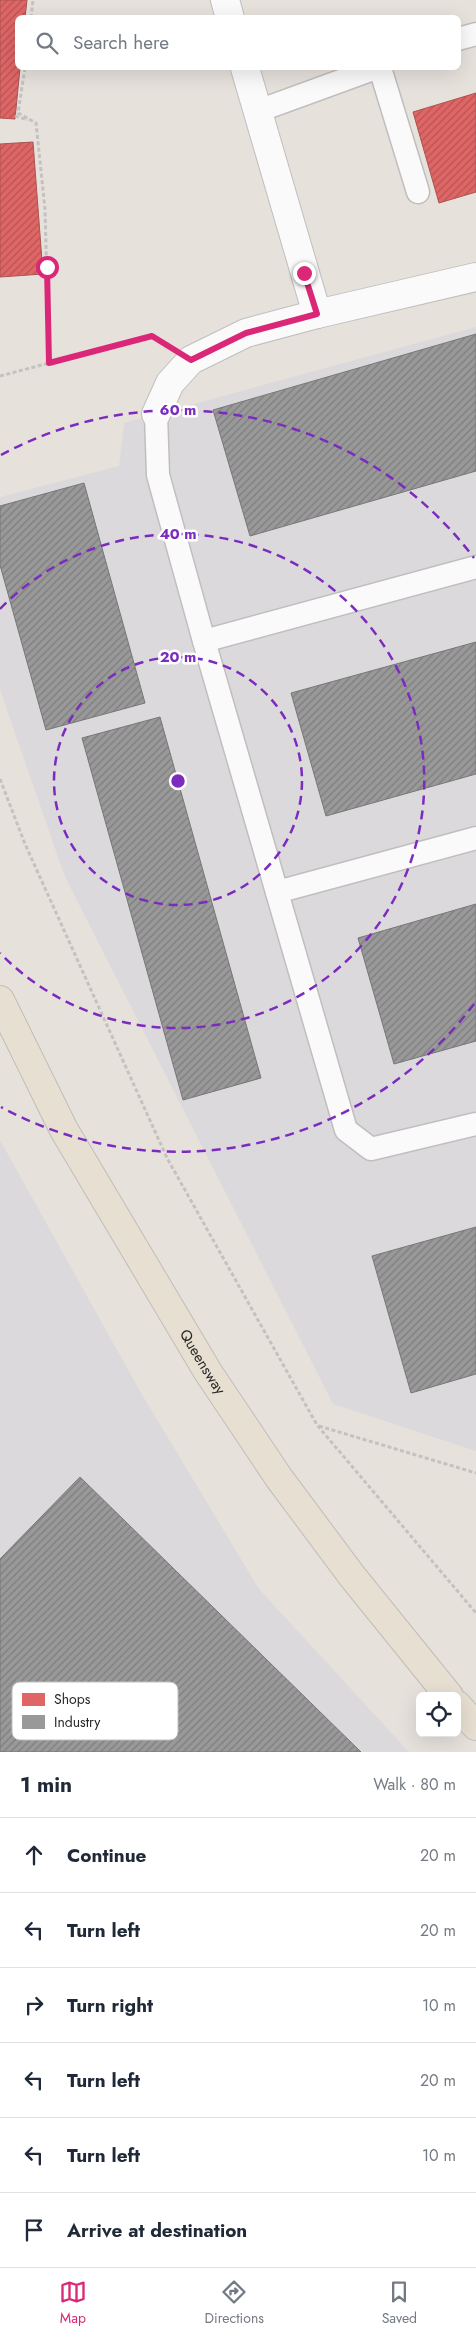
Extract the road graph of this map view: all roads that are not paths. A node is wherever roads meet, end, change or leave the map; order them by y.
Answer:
1 (225, 0) edge
2 (229, 15) edge
3 (476, 34) edge
4 (461, 38) edge
5 (246, 70) edge
6 (371, 70) edge
7 (381, 70) edge
8 (258, 111) junction
9 (418, 192) dead end
10 (476, 277) edge
11 (317, 314) junction
12 (156, 414) joint
13 (476, 567) edge
14 (204, 641) junction
15 (476, 838) edge
16 (277, 892) junction
17 (0, 1000) edge
18 (476, 1124) edge
19 (446, 1692) edge
20 (461, 1709) edge
21 (476, 1726) edge

1 - 2 street
3 - 4 lane
5 - 8 street
6 - 8 lane
7 - 9 lane
8 - 11 street
10 - 11 street
11 - 12 street
12 - 14 lane
13 - 14 lane
14 - 16 lane
15 - 16 lane
16 - 18 lane
17 - 19 main road, Queensway
20 - 21 main road

